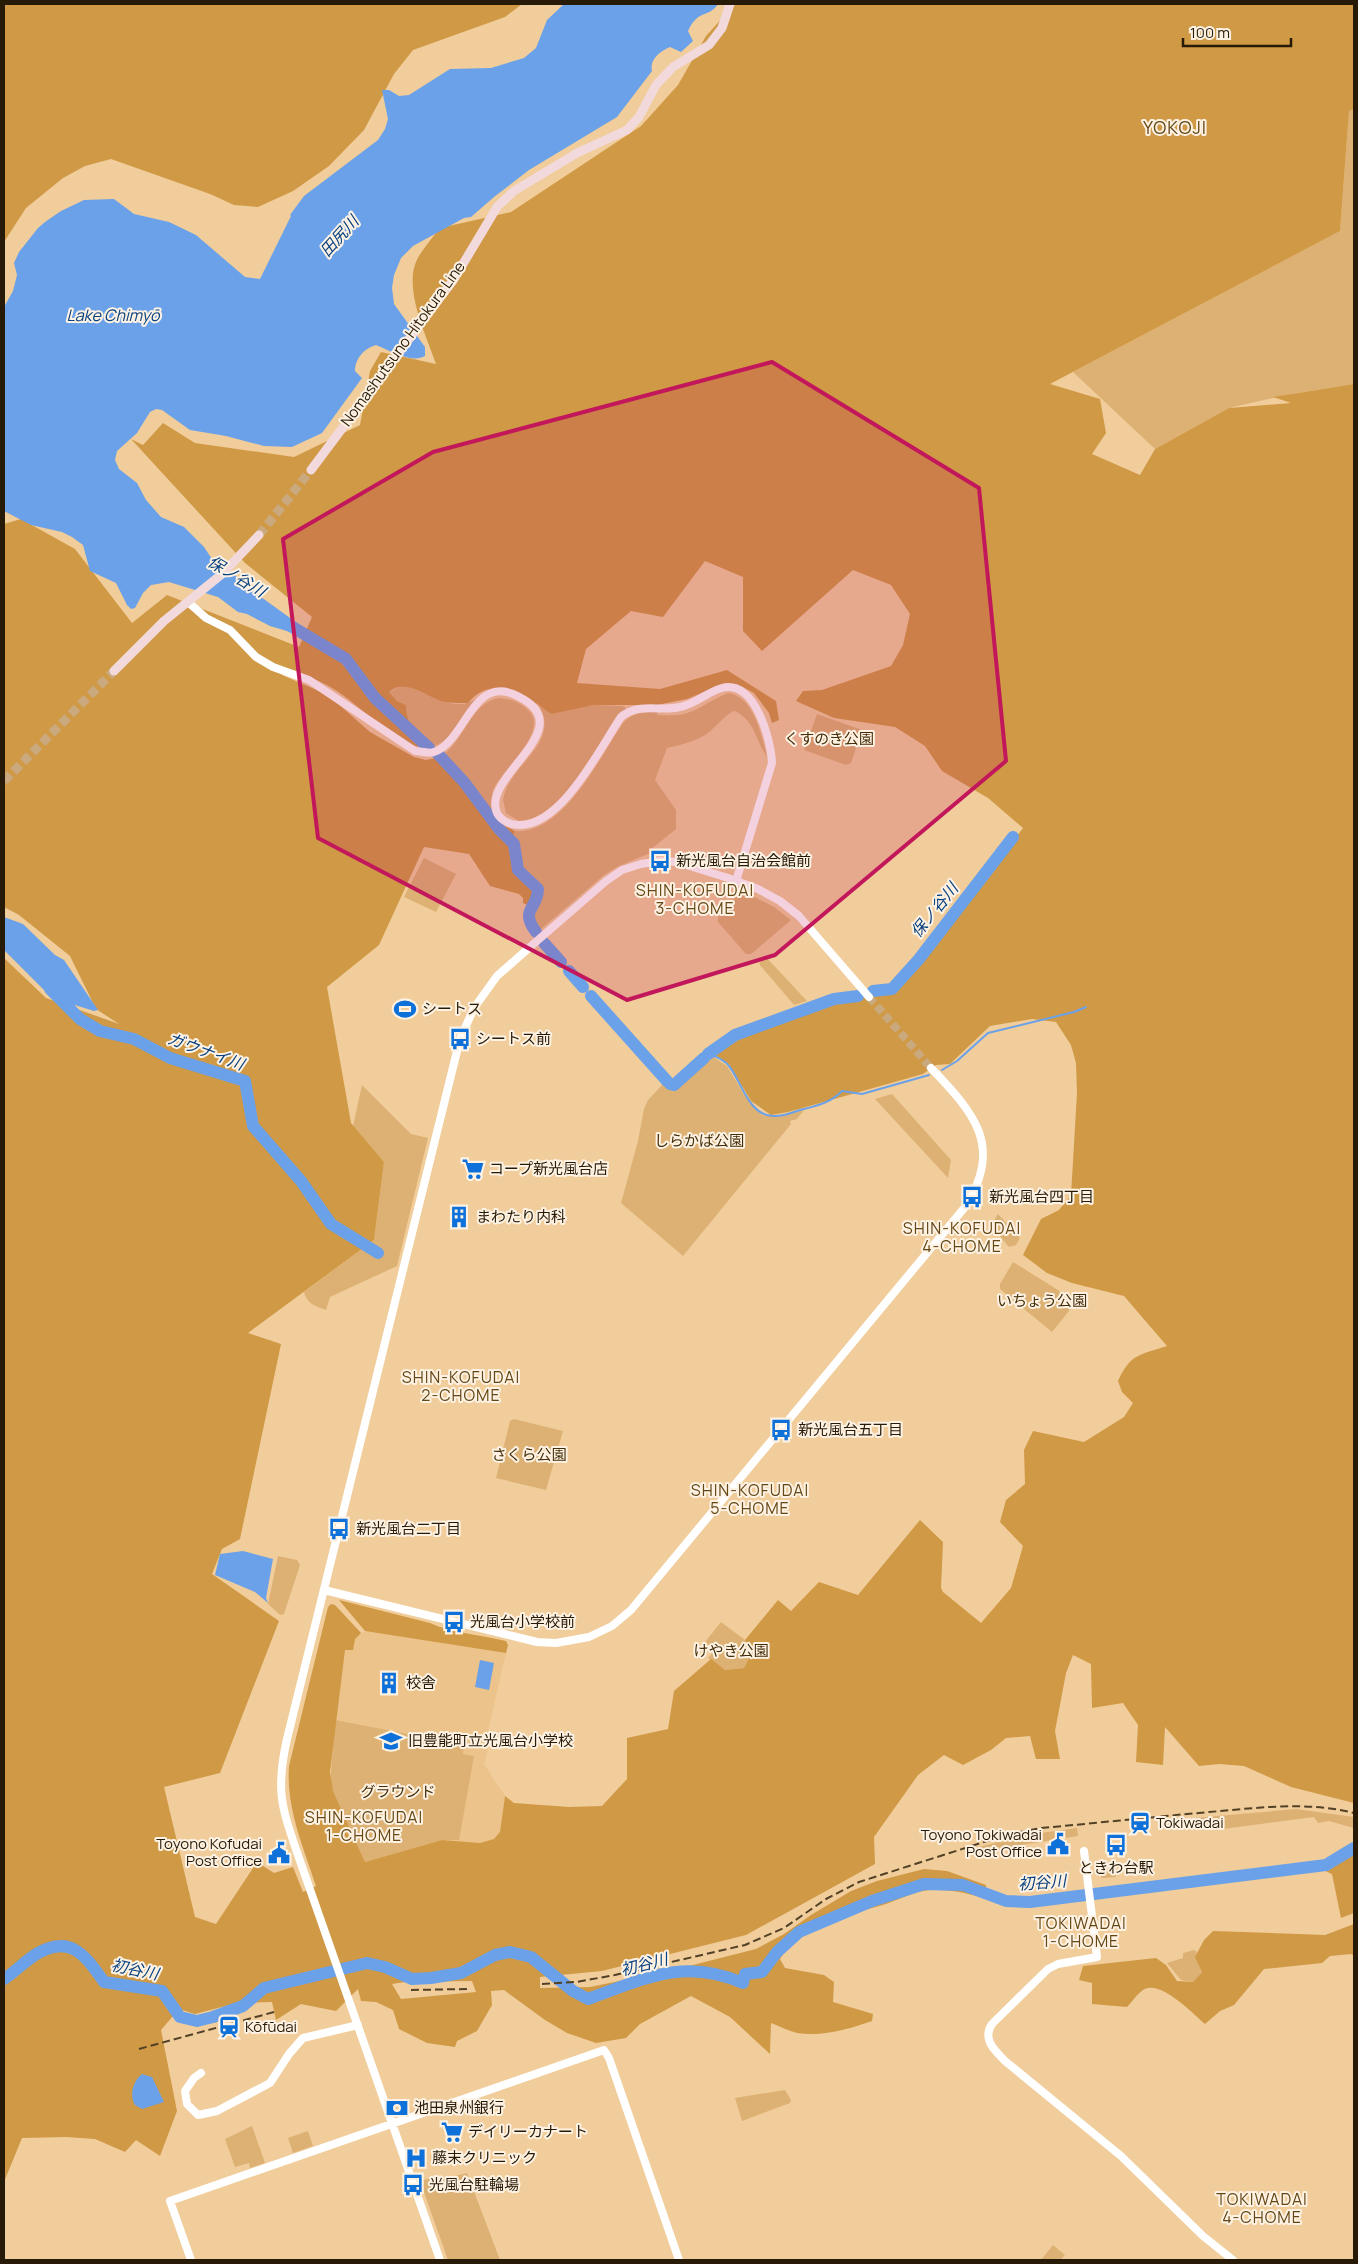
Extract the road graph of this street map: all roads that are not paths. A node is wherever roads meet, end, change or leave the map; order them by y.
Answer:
1 (730, 4) edge
2 (312, 470) tunnel mouth
3 (259, 535) tunnel mouth
4 (188, 602) junction
5 (114, 671) tunnel mouth
6 (736, 881) junction
7 (869, 997) tunnel mouth
8 (932, 1068) tunnel mouth
9 (324, 1590) junction
10 (1084, 1851) dead end
11 (358, 2025) junction
12 (201, 2073) dead end
13 (392, 2123) junction
14 (191, 2260) edge
15 (440, 2260) edge
16 (679, 2260) edge
17 (1233, 2260) edge

1 - 2 main road, Nomashutsuno Hitokura Line
3 - 4 main road
4 - 5 main road
4 - 6 street
6 - 7 street
6 - 9 street
8 - 9 street
9 - 11 street
10 - 17 street
11 - 12 street
11 - 13 street
13 - 14 street
13 - 15 street
13 - 16 street

